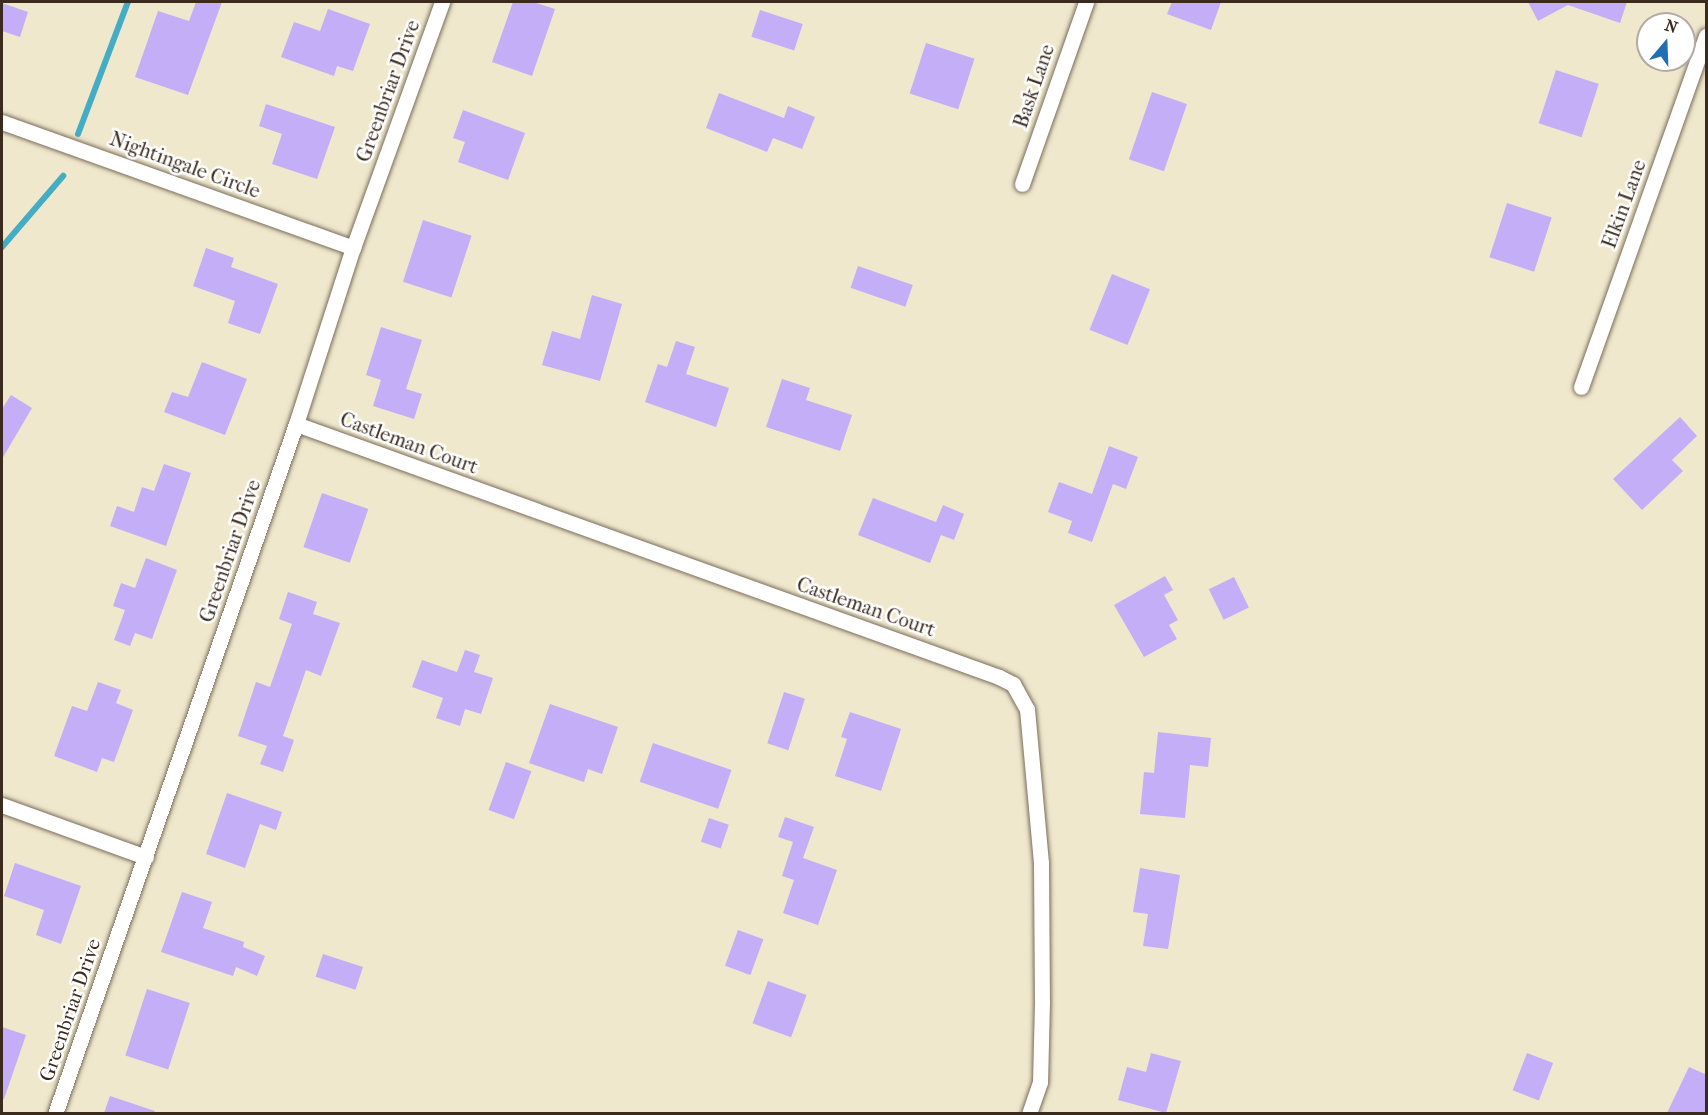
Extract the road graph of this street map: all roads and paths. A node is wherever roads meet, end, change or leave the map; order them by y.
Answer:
1 (442, 2) edge
2 (1086, 2) edge
3 (1707, 36) edge
4 (2, 122) edge
5 (1022, 184) dead end
6 (354, 248) junction
7 (1581, 387) dead end
8 (296, 424) junction
9 (2, 805) edge
10 (146, 857) junction
11 (55, 1113) edge
12 (1029, 1113) edge

1 - 6 street, Greenbriar Drive
2 - 5 street, Bask Lane
3 - 7 street, Elkin Lane
4 - 6 street, Nightingale Circle
6 - 8 street, Greenbriar Drive
8 - 10 street, Greenbriar Drive
8 - 12 street, Castleman Court
9 - 10 street
10 - 11 street, Greenbriar Drive

